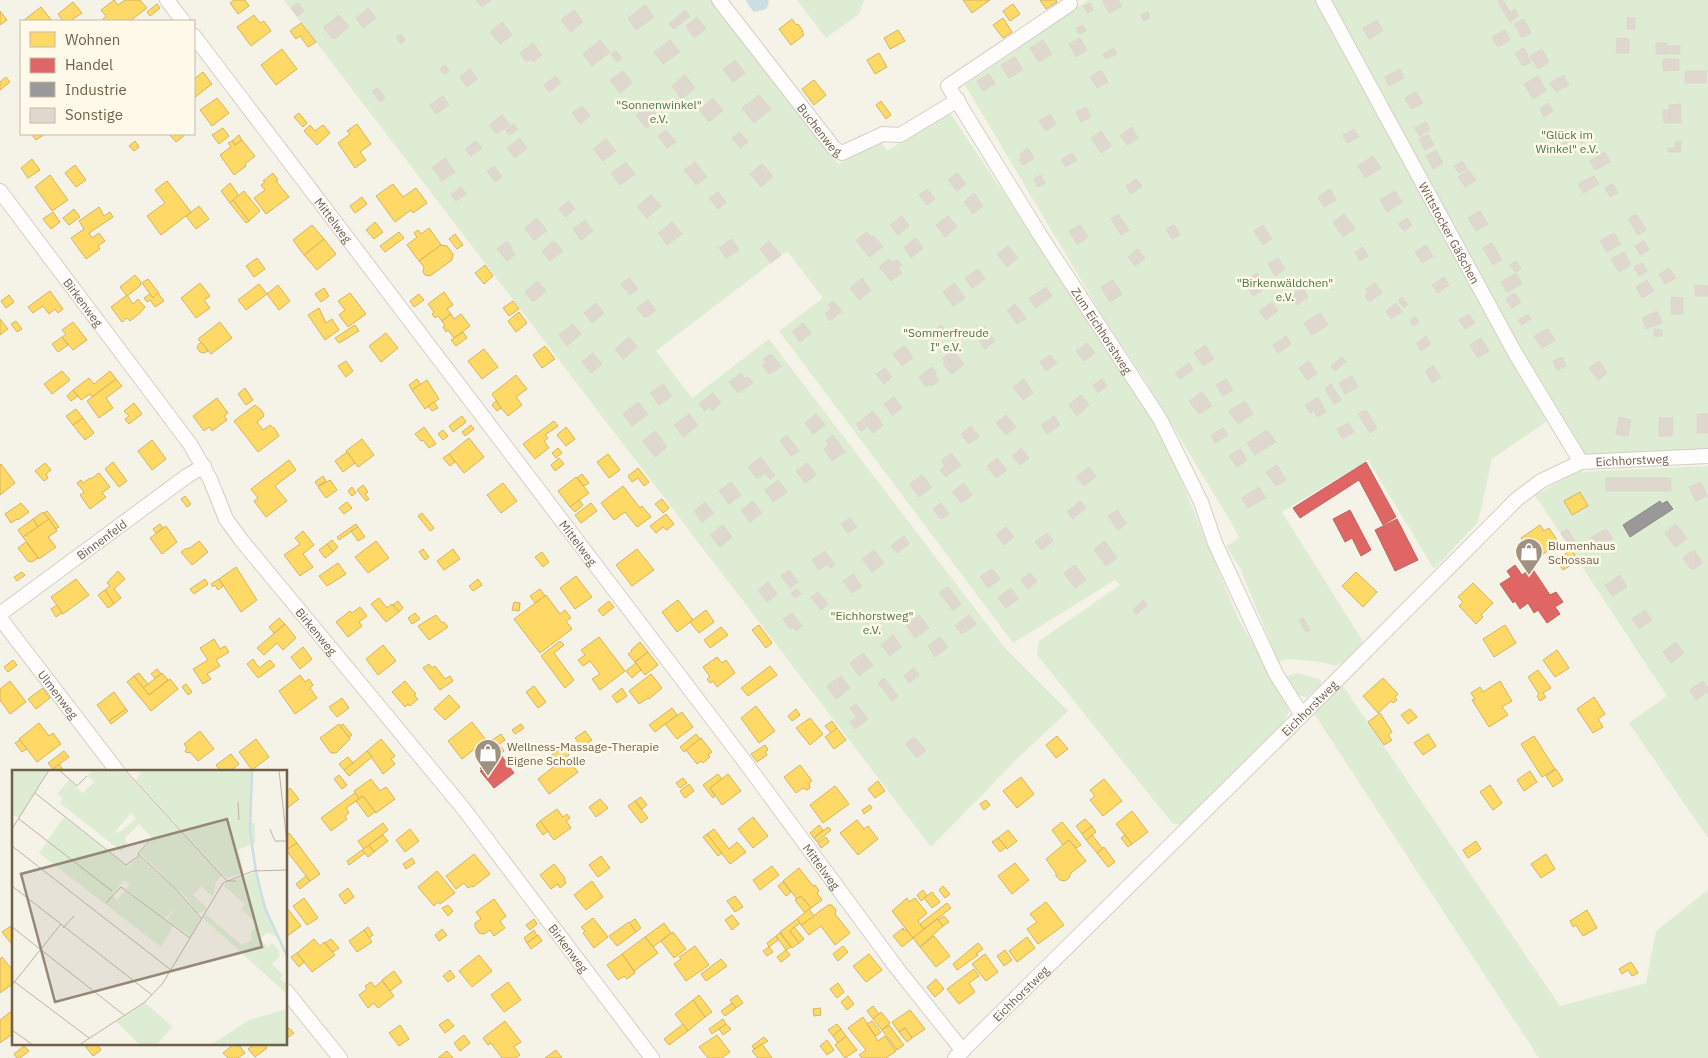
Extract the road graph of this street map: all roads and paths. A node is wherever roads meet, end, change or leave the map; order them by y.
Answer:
1 (167, 0) edge
2 (719, 0) edge
3 (1323, 0) edge
4 (1070, 4) dead end
5 (182, 20) edge
6 (195, 37) edge
7 (958, 100) junction
8 (0, 191) edge
9 (1708, 456) edge
10 (1581, 462) junction
11 (204, 466) junction
12 (0, 614) edge
13 (0, 618) edge
14 (1302, 715) junction
15 (116, 770) edge
16 (288, 993) edge
17 (959, 1054) edge
18 (340, 1058) edge
19 (652, 1058) edge

1 - 5 street
2 - 7 street, Buchenweg
3 - 10 street, Wittstocker Gäßchen
4 - 7 street, Zum Eichhorstweg
6 - 17 street, Mittelweg
7 - 14 street, Zum Eichhorstweg
8 - 11 street, Birkenweg
9 - 10 street, Eichhorstweg
10 - 14 street, Eichhorstweg
11 - 12 street, Binnenfeld
11 - 19 street, Birkenweg
13 - 15 street, Ulmenweg
14 - 17 street, Eichhorstweg
16 - 18 street

